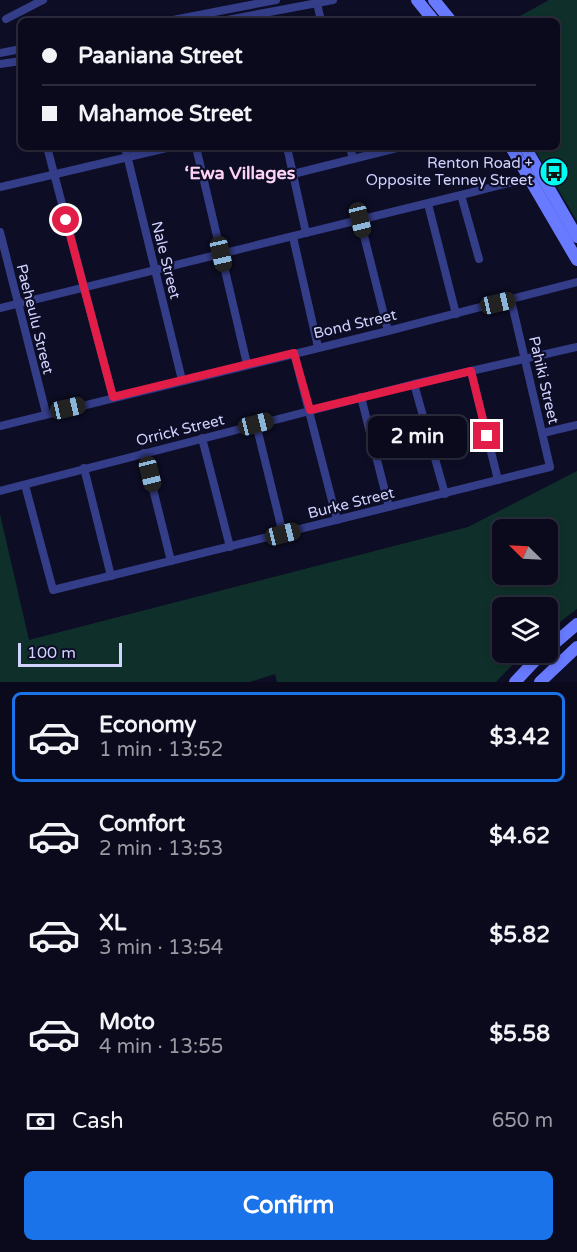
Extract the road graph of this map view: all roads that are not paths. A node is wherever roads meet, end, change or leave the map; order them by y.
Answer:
1 (43, 0) edge
2 (276, 0) edge
3 (333, 0) edge
4 (417, 0) edge
5 (434, 0) edge
6 (254, 2) edge
7 (317, 3) junction
8 (182, 18) edge
9 (257, 18) edge
10 (320, 18) edge
11 (432, 18) edge
12 (449, 18) edge
13 (6, 20) dead end
14 (18, 50) edge
15 (0, 53) edge
16 (18, 61) edge
17 (0, 64) edge
18 (48, 150) edge
19 (125, 150) edge
20 (159, 150) edge
21 (197, 150) edge
22 (288, 150) edge
23 (351, 150) edge
24 (389, 150) edge
25 (513, 150) edge
26 (526, 150) edge
27 (127, 158) junction
28 (353, 159) junction
29 (54, 174) junction
30 (293, 174) junction
31 (533, 174) junction
32 (0, 187) edge
33 (461, 195) junction
34 (428, 204) junction
35 (360, 220) junction
36 (0, 232) edge
37 (306, 233) junction
38 (292, 237) junction
39 (577, 237) edge
40 (221, 254) junction
41 (479, 259) dead end
42 (577, 260) edge
43 (155, 270) junction
44 (577, 282) edge
45 (84, 287) junction
46 (511, 300) junction
47 (17, 303) junction
48 (0, 308) edge
49 (456, 314) junction
50 (388, 331) junction
51 (318, 347) junction
52 (577, 347) edge
53 (294, 353) junction
54 (525, 358) junction
55 (247, 364) junction
56 (471, 371) junction
57 (182, 380) junction
58 (414, 384) junction
59 (113, 397) junction
60 (361, 397) junction
61 (310, 410) junction
62 (45, 413) junction
63 (256, 424) junction
64 (577, 425) edge
65 (0, 426) edge
66 (543, 433) junction
67 (202, 438) junction
68 (144, 453) junction
69 (550, 467) joint
70 (84, 468) junction
71 (498, 480) junction
72 (25, 485) junction
73 (0, 491) edge
74 (445, 494) junction
75 (389, 507) junction
76 (337, 520) junction
77 (283, 534) junction
78 (230, 547) junction
79 (171, 561) junction
80 (111, 576) junction
81 (577, 624) edge
82 (558, 640) edge
83 (577, 647) edge
84 (533, 663) edge
85 (515, 682) edge
86 (540, 682) edge

1 - 13 street
2 - 6 street
3 - 7 street
4 - 11 street
5 - 12 street
6 - 8 street
6 - 9 street
7 - 9 street
7 - 10 street
14 - 15 street
16 - 17 street
18 - 29 street
19 - 27 street, Nale Street
20 - 27 street
21 - 40 street
22 - 30 street
23 - 28 street
24 - 28 street
25 - 31 street
26 - 31 street
27 - 29 street
27 - 43 street, Nale Street
28 - 30 street
29 - 32 street
29 - 45 street
30 - 37 street
31 - 33 street
31 - 39 street
31 - 42 street
33 - 34 street
33 - 41 street
34 - 35 street
34 - 49 street
35 - 37 street
35 - 50 street
36 - 47 street, Paeheulu Street
37 - 38 street
38 - 40 street
38 - 51 street
40 - 43 street
40 - 55 street
43 - 45 street
43 - 57 street, Nale Street
44 - 46 street, Bond Street
45 - 47 street
45 - 59 street
46 - 49 street, Bond Street
46 - 54 street, Pahiki Street
47 - 48 street
47 - 62 street, Paeheulu Street
49 - 50 street, Bond Street
50 - 51 street, Bond Street
51 - 53 street, Bond Street
52 - 54 street, Orrick Street
53 - 55 street, Bond Street
53 - 61 street
54 - 56 street, Orrick Street
54 - 66 street, Pahiki Street
55 - 57 street, Bond Street
56 - 58 street, Orrick Street
56 - 71 street
57 - 59 street, Bond Street
58 - 60 street, Orrick Street
58 - 74 street
59 - 62 street, Bond Street
60 - 61 street, Orrick Street
60 - 75 street
61 - 63 street, Orrick Street
61 - 76 street
62 - 65 street, Bond Street
63 - 67 street, Orrick Street
63 - 77 street
64 - 66 street
66 - 69 street, Pahiki Street
67 - 68 street, Orrick Street
67 - 78 street
68 - 70 street, Orrick Street
68 - 79 street
69 - 71 street, Burke Street
70 - 72 street, Orrick Street
70 - 80 street
71 - 74 street, Burke Street
72 - 73 street, Orrick Street
72 - 80 street, Burke Street
74 - 75 street, Burke Street
75 - 76 street, Burke Street
76 - 77 street, Burke Street
77 - 78 street, Burke Street
78 - 79 street, Burke Street
79 - 80 street, Burke Street
81 - 82 street
83 - 86 street
84 - 85 street

